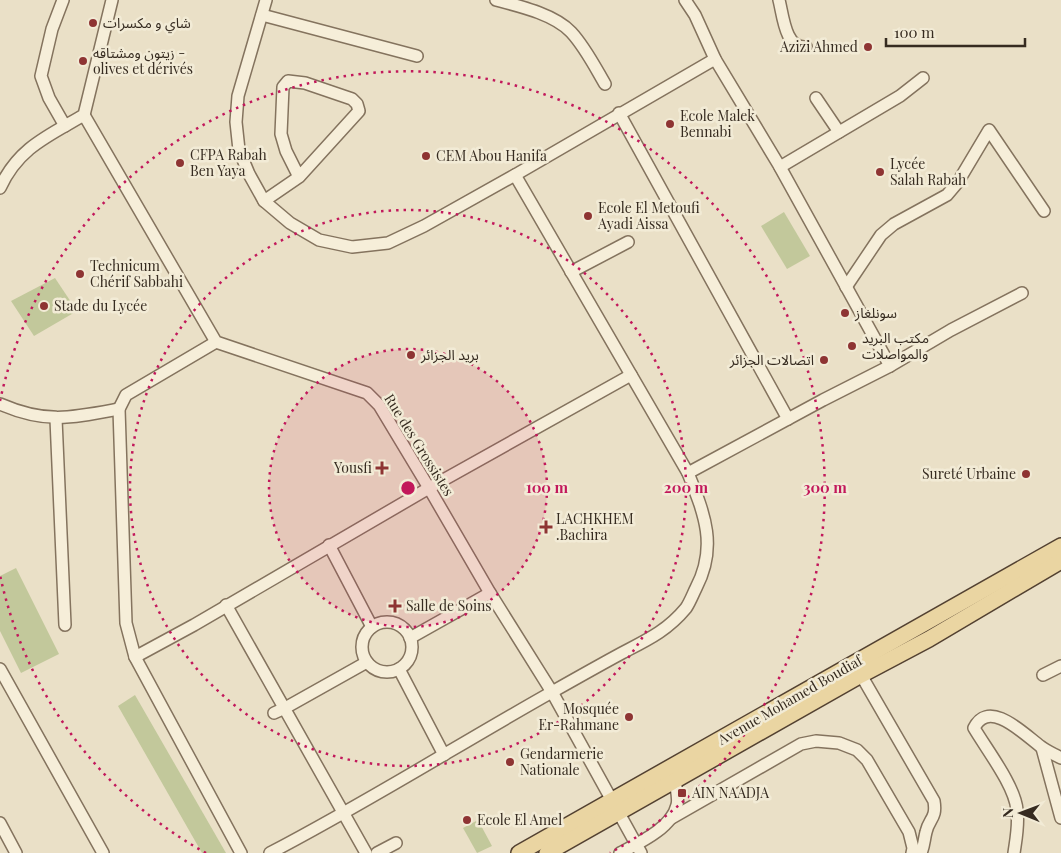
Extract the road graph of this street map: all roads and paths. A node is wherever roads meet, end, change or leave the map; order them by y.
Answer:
1 (63, 0) edge
2 (112, 0) edge
3 (266, 0) edge
4 (496, 0) edge
5 (685, 0) edge
6 (779, 0) edge
7 (262, 15) junction
8 (806, 47) dead end
9 (417, 56) dead end
10 (715, 59) junction
11 (922, 78) dead end
12 (605, 84) dead end
13 (816, 98) dead end
14 (619, 113) junction
15 (84, 115) junction
16 (65, 126) junction
17 (839, 132) junction
18 (780, 167) junction
19 (515, 175) junction
20 (299, 177) junction
21 (0, 188) edge
22 (264, 201) junction
23 (1044, 211) dead end
24 (628, 242) dead end
25 (572, 272) junction
26 (846, 287) junction
27 (1022, 293) dead end
28 (216, 342) junction
29 (890, 366) junction
30 (631, 376) junction
31 (0, 404) edge
32 (119, 408) junction
33 (56, 419) junction
34 (788, 419) junction
35 (688, 473) junction
36 (429, 488) junction
37 (329, 545) junction
38 (1061, 546) edge
39 (1061, 561) edge
40 (490, 593) junction
41 (226, 605) junction
42 (65, 626) dead end
43 (372, 627) junction
44 (410, 638) junction
45 (135, 657) junction
46 (367, 662) junction
47 (1061, 666) edge
48 (0, 669) edge
49 (399, 669) junction
50 (861, 674) junction
51 (1043, 675) dead end
52 (552, 692) junction
53 (285, 708) junction
54 (274, 713) dead end
55 (1042, 748) junction
56 (444, 754) junction
57 (1061, 758) edge
58 (674, 781) junction
59 (616, 807) junction
60 (344, 813) junction
61 (670, 818) junction
62 (1061, 818) edge
63 (0, 824) edge
64 (396, 843) dead end
65 (639, 849) edge
66 (16, 853) edge
67 (103, 853) edge
68 (241, 853) edge
69 (270, 853) edge
70 (366, 853) edge
71 (377, 853) edge
72 (518, 853) edge
73 (547, 853) edge
74 (620, 853) edge
75 (912, 853) edge
76 (921, 853) edge
77 (1014, 853) edge

1 - 16 street
2 - 15 street
3 - 7 street
4 - 12 street
5 - 10 street
6 - 8 street
7 - 9 street
7 - 22 street
10 - 14 street
10 - 18 street
11 - 17 street
13 - 17 street
14 - 19 street
14 - 34 street
15 - 16 street
15 - 28 street
16 - 21 street
17 - 18 street
18 - 26 street
19 - 22 street
19 - 25 street
20 - 20 street
20 - 22 street
23 - 26 street
24 - 25 street
25 - 30 street
26 - 29 street
27 - 29 street
28 - 32 street
28 - 36 street, Rue des Grossistes
29 - 34 street
30 - 35 street
30 - 36 street
31 - 33 street
32 - 33 street
32 - 45 street
33 - 42 street
34 - 35 street
35 - 52 street
36 - 37 street
36 - 40 street, Rue des Grossistes
37 - 41 street
37 - 43 street
38 - 59 main road, Avenue Mohamed Boudiaf
39 - 50 main road, Avenue Mohamed Boudiaf
40 - 44 street
40 - 52 street, Rue des Grossistes
41 - 45 street
41 - 53 street
43 - 44 street
43 - 46 street
44 - 49 street
45 - 68 street
46 - 49 street
46 - 53 street
47 - 51 street
48 - 67 street
49 - 56 street
50 - 58 main road, Avenue Mohamed Boudiaf
50 - 76 street
52 - 56 street
52 - 59 street, Rue des Grossistes
53 - 54 street
53 - 60 street
55 - 57 street
55 - 62 street
55 - 77 street
56 - 60 street
58 - 59 main road, Avenue Mohamed Boudiaf
58 - 61 street
59 - 65 street, Rue des Grossistes
59 - 72 main road, Avenue Mohamed Boudiaf
59 - 73 main road, Avenue Mohamed Boudiaf
60 - 69 street
60 - 70 street
61 - 65 street
61 - 75 street
63 - 66 street
64 - 71 street
65 - 74 street

